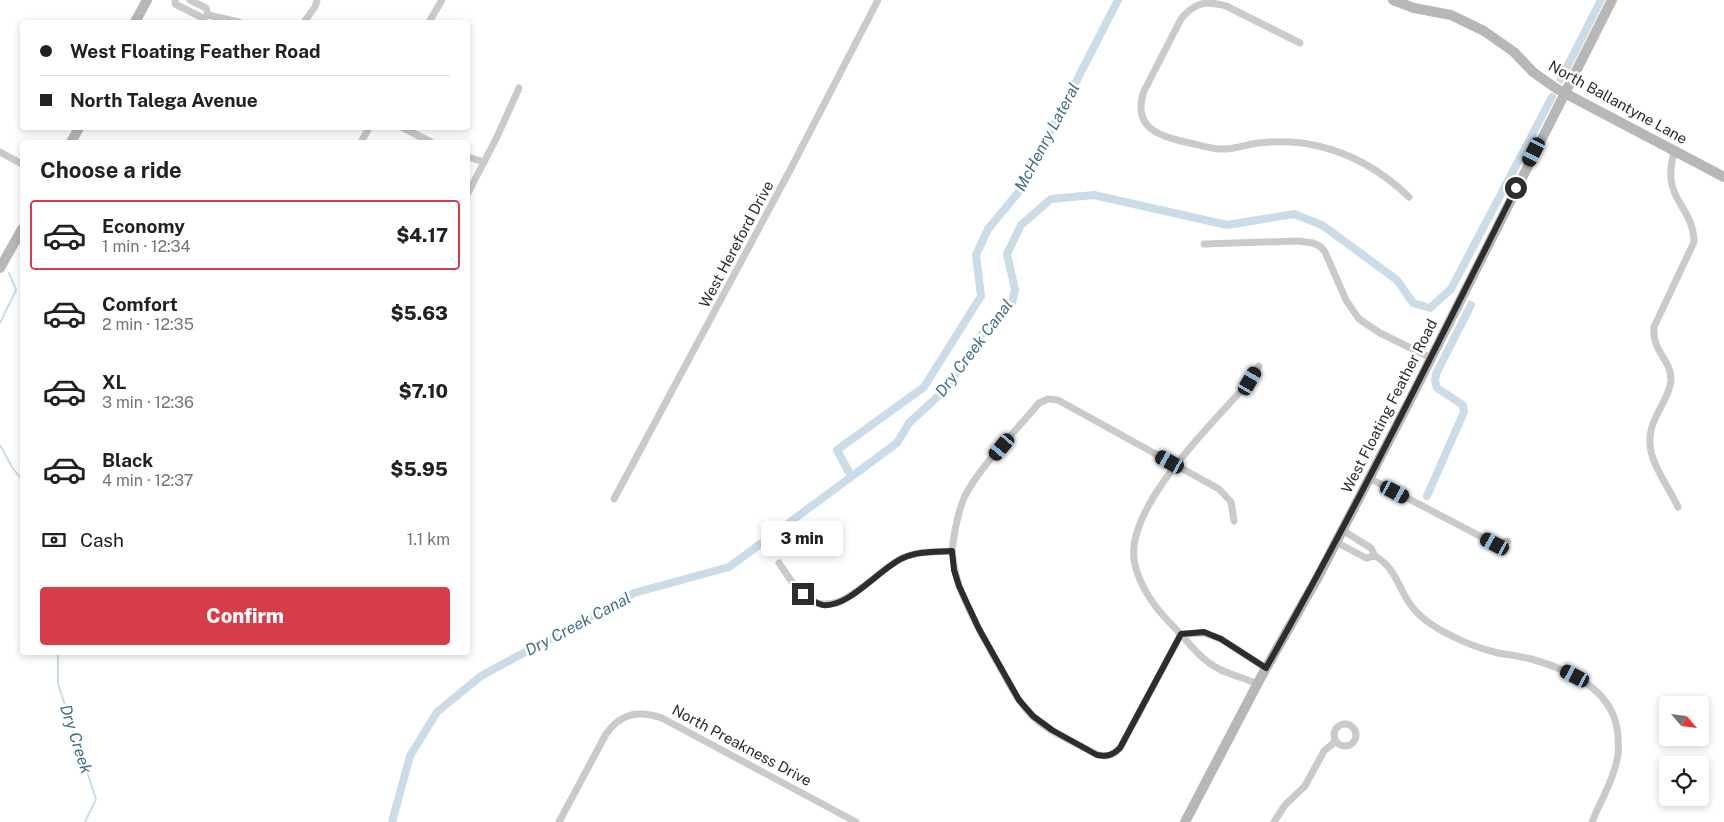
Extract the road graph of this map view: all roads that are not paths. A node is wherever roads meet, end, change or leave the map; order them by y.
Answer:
1 (147, 0) edge
2 (175, 0) edge
3 (190, 0) edge
4 (317, 0) edge
5 (442, 0) edge
6 (878, 0) edge
7 (1393, 0) edge
8 (1612, 0) edge
9 (1227, 3) edge
10 (208, 15) junction
11 (136, 20) edge
12 (229, 20) edge
13 (305, 20) edge
14 (430, 20) edge
15 (1300, 43) dead end
16 (519, 88) dead end
17 (1565, 93) junction
18 (407, 130) edge
19 (427, 140) edge
20 (1674, 151) junction
21 (0, 152) edge
22 (470, 158) edge
23 (484, 162) junction
24 (20, 163) edge
25 (1724, 177) edge
26 (470, 189) edge
27 (1408, 197) dead end
28 (20, 233) edge
29 (1204, 244) dead end
30 (0, 268) edge
31 (1431, 358) junction
32 (1259, 366) dead end
33 (1176, 465) junction
34 (1369, 478) junction
35 (614, 499) dead end
36 (1678, 507) dead end
37 (1234, 521) dead end
38 (1342, 530) junction
39 (1336, 542) junction
40 (1508, 542) dead end
41 (952, 551) junction
42 (1375, 556) junction
43 (779, 564) dead end
44 (1181, 634) junction
45 (1266, 668) junction
46 (1257, 684) junction
47 (1336, 741) dead end
48 (559, 822) edge
49 (856, 822) edge
50 (1185, 822) edge
51 (1274, 822) edge
52 (1592, 822) edge

1 - 11 main road
2 - 10 street
3 - 10 street
4 - 13 street
5 - 14 street
6 - 35 street, West Hereford Drive
7 - 17 main road, North Ballantyne Lane
8 - 17 main road, West Floating Feather Road
9 - 15 street
9 - 27 street
10 - 12 street
16 - 23 street
17 - 20 main road, North Ballantyne Lane
17 - 31 main road, West Floating Feather Road
18 - 19 street
20 - 25 main road, North Ballantyne Lane
20 - 36 street
21 - 24 street
22 - 23 street
23 - 26 street
28 - 30 main road
29 - 31 street
31 - 34 main road, West Floating Feather Road
32 - 33 street
33 - 37 street
33 - 41 street
33 - 44 street
34 - 38 main road, West Floating Feather Road
34 - 40 street
38 - 39 main road, West Floating Feather Road
38 - 42 street
39 - 42 street
39 - 45 main road, West Floating Feather Road
41 - 43 street
41 - 44 street
42 - 52 street
44 - 45 street
44 - 46 street
45 - 46 main road, West Floating Feather Road
46 - 50 main road, West Floating Feather Road
47 - 51 street
48 - 49 street, North Preakness Drive

